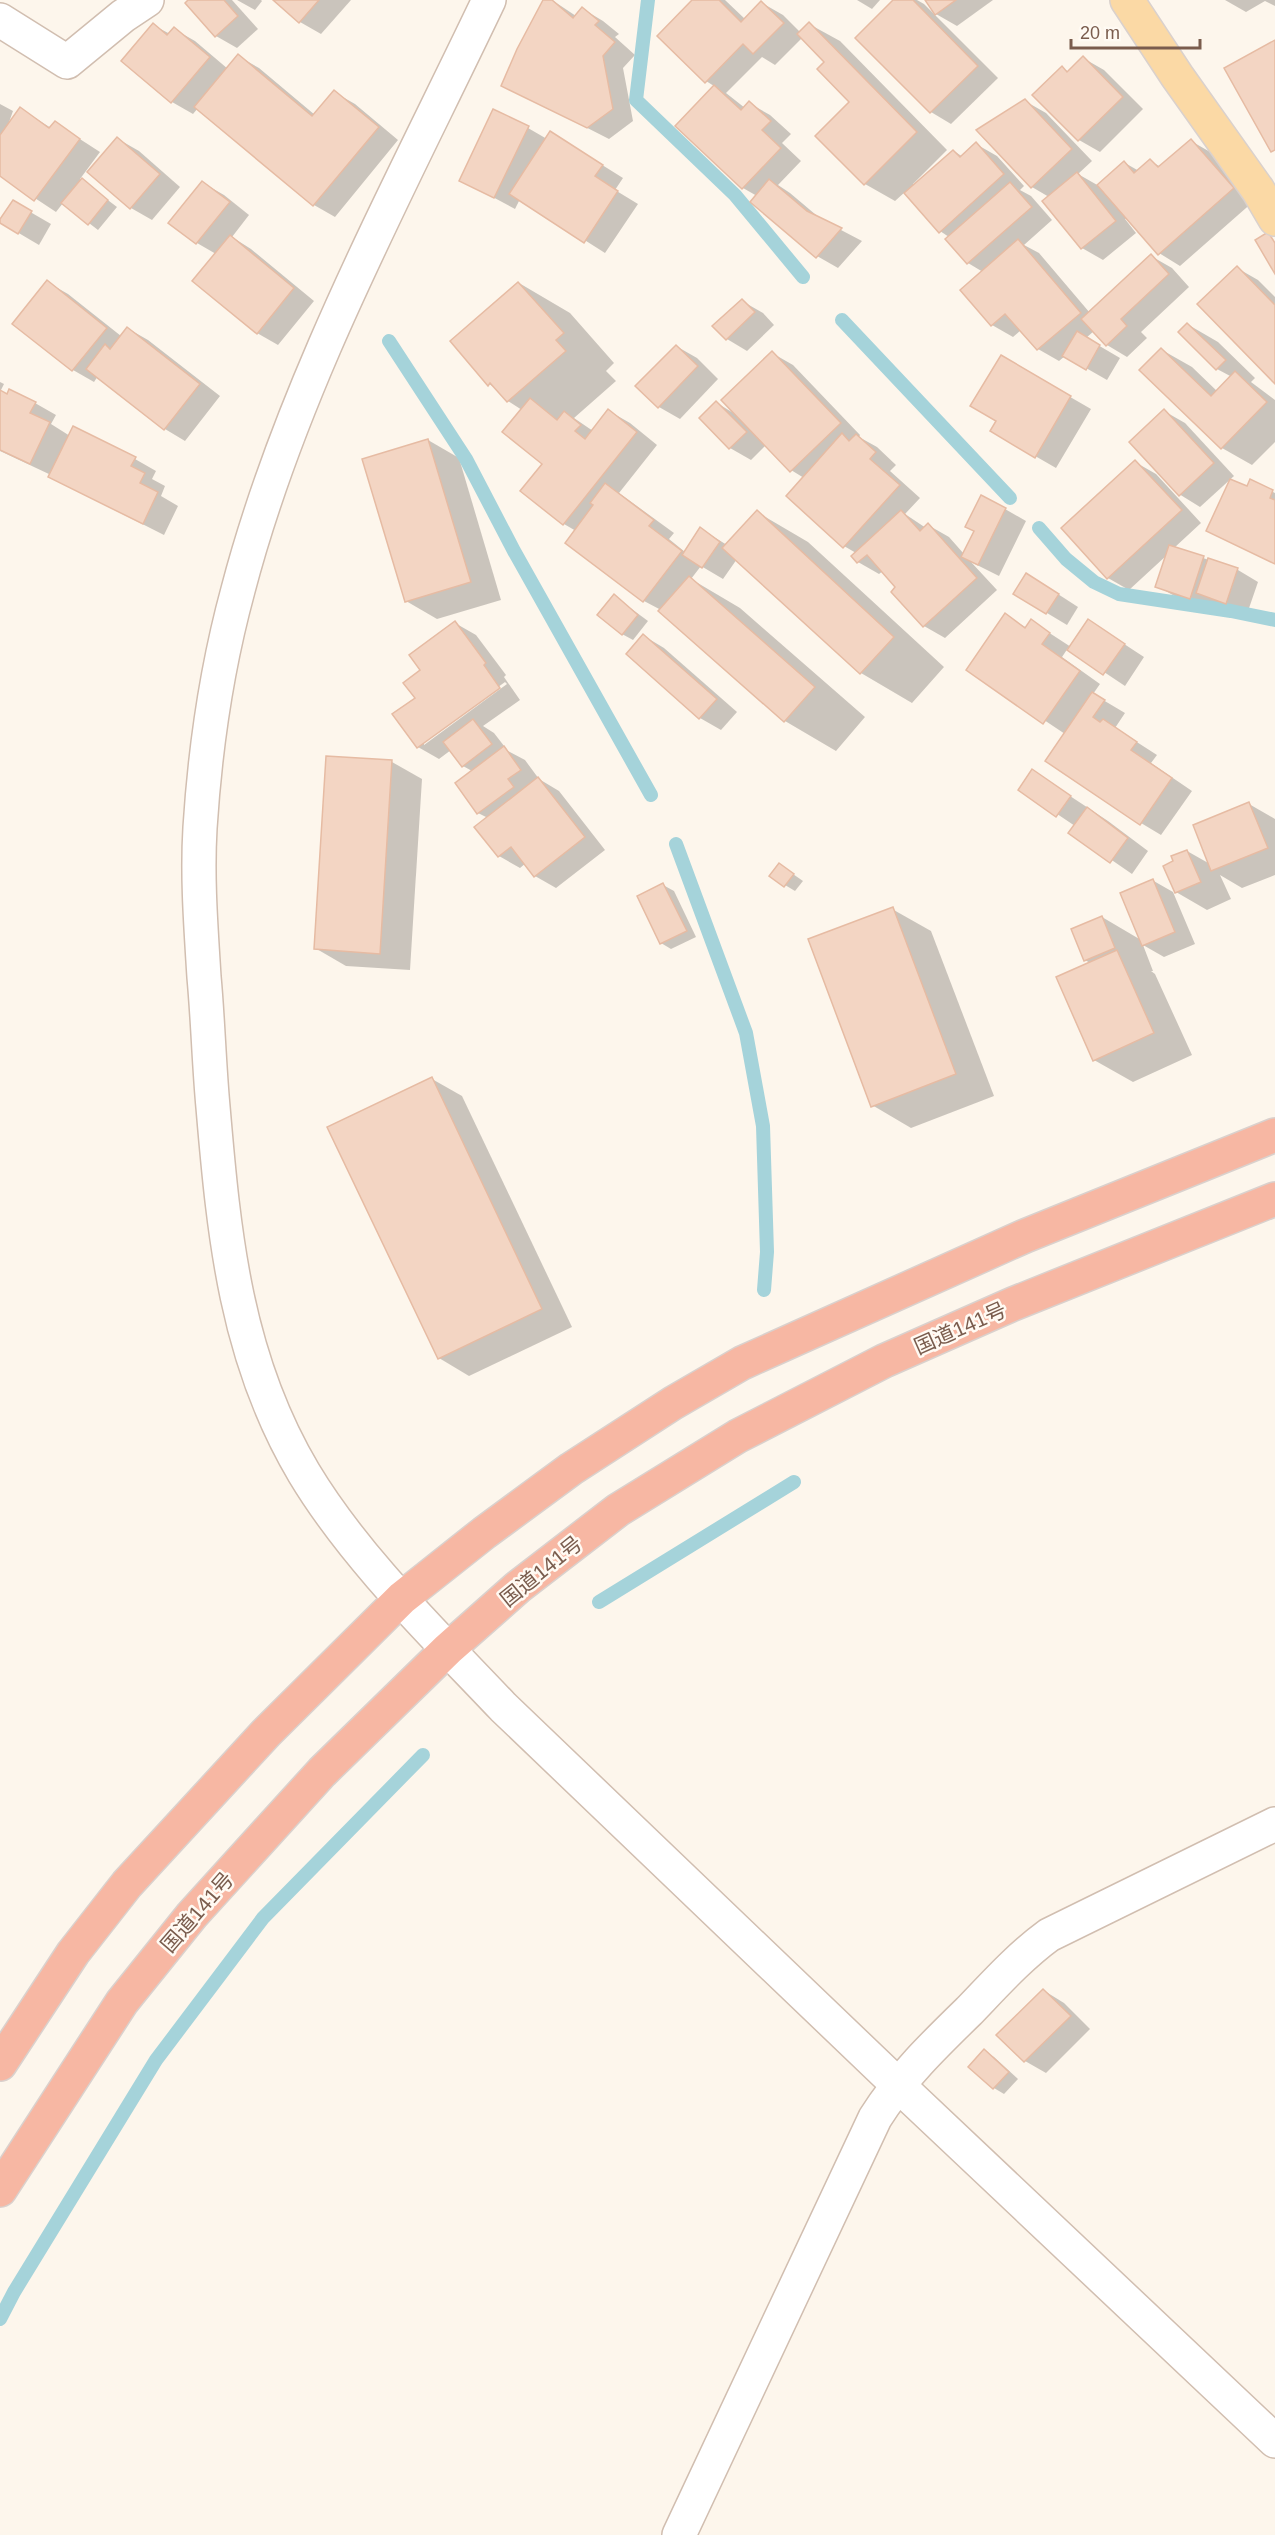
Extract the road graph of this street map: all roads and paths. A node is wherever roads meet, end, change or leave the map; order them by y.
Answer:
1 (147, 0) edge
2 (489, 0) edge
3 (1127, 0) edge
4 (0, 20) edge
5 (1275, 219) edge
6 (1275, 1135) edge
7 (1275, 1199) edge
8 (402, 1599) junction
9 (448, 1648) junction
10 (1275, 1824) edge
11 (0, 2064) edge
12 (899, 2086) junction
13 (0, 2190) edge
14 (1275, 2441) edge
15 (679, 2535) edge

1 - 4 street
2 - 8 street
3 - 5 main road
6 - 8 highway
7 - 9 highway, 国道141号
8 - 9 street
8 - 11 highway
9 - 12 street
9 - 13 highway, 国道141号
10 - 12 street
12 - 14 street
12 - 15 street

